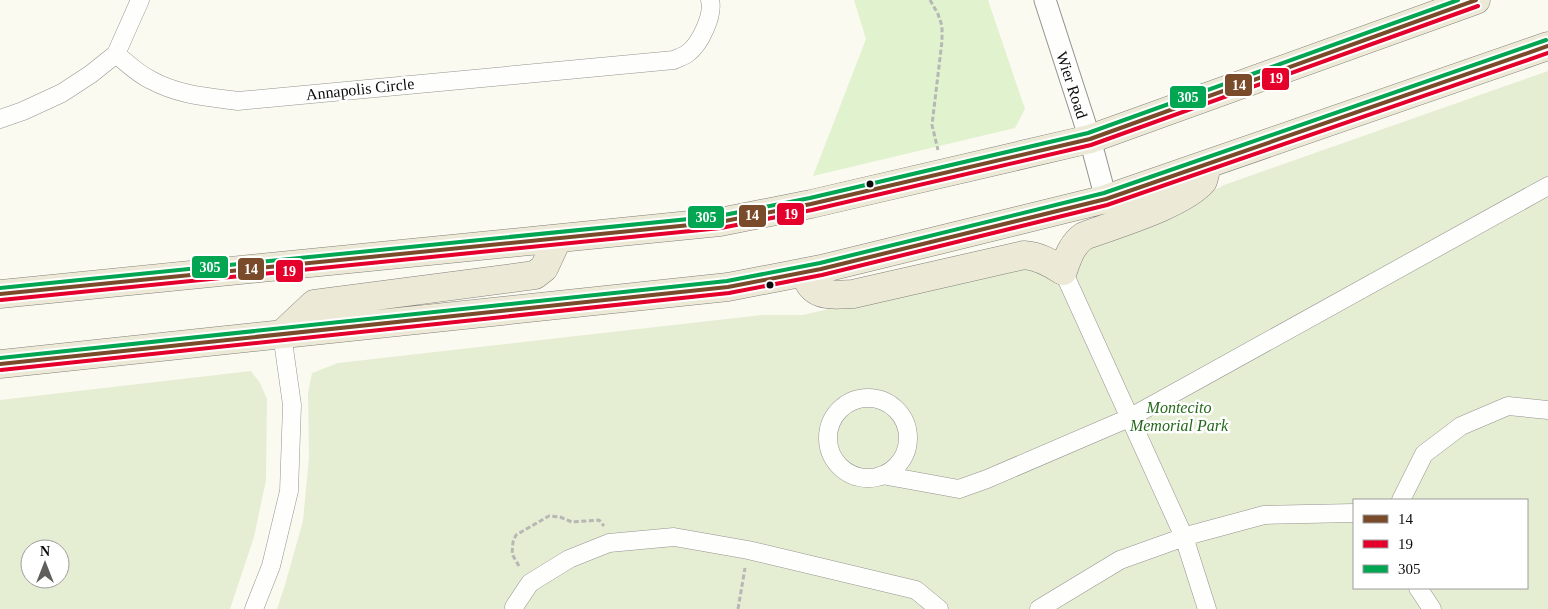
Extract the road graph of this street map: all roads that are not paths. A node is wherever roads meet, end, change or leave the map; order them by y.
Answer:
1 (140, 0) edge
2 (710, 0) edge
3 (1045, 0) edge
4 (1476, 0) edge
5 (1548, 46) edge
6 (116, 54) junction
7 (0, 119) edge
8 (1090, 139) junction
9 (1202, 166) junction
10 (1548, 186) edge
11 (1106, 199) junction
12 (557, 240) junction
13 (1063, 270) junction
14 (805, 272) junction
15 (0, 294) edge
16 (282, 334) junction
17 (0, 364) edge
18 (1548, 410) edge
19 (1129, 418) junction
20 (882, 475) junction
21 (1402, 499) edge
22 (1353, 513) edge
23 (1184, 537) junction
24 (1419, 589) edge
25 (514, 607) dead end
26 (254, 609) edge
27 (939, 609) edge
28 (1039, 609) edge
29 (1207, 609) edge
30 (1432, 609) edge

1 - 6 street
2 - 6 street, Annapolis Circle
3 - 8 street, Wier Road
4 - 8 main road
5 - 9 main road
6 - 7 street
8 - 11 street, Wier Road
8 - 12 main road
9 - 11 main road
9 - 13 main road
10 - 19 street
11 - 14 main road
12 - 15 main road
12 - 16 main road
13 - 14 main road
13 - 19 street
14 - 16 main road
16 - 17 main road
16 - 26 street
18 - 21 street
19 - 20 street
19 - 23 street
20 - 20 street
22 - 23 street
23 - 28 street
23 - 29 street
24 - 30 street
25 - 27 street

